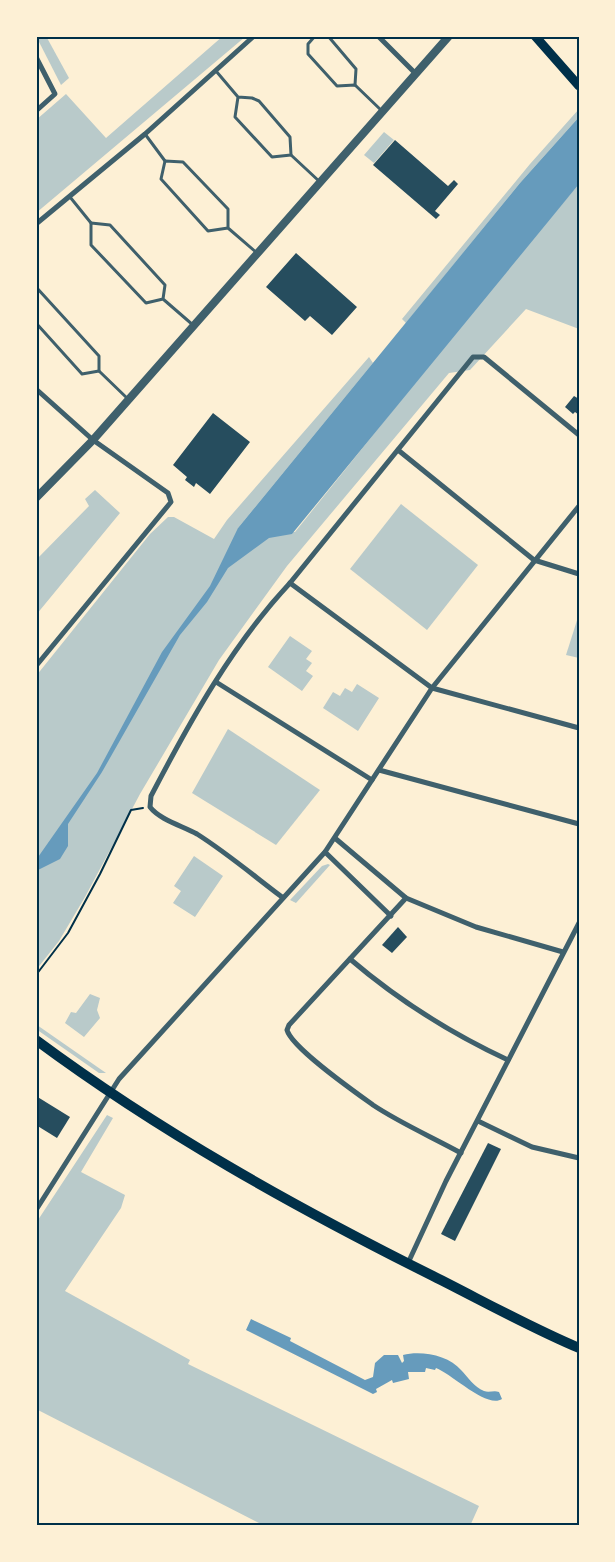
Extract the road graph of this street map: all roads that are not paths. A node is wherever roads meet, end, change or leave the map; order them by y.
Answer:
1 (254, 36) edge
2 (315, 36) edge
3 (328, 36) edge
4 (378, 36) edge
5 (449, 36) edge
6 (535, 36) edge
7 (36, 57) edge
8 (216, 71) junction
9 (416, 74) junction
10 (355, 85) junction
11 (579, 86) edge
12 (238, 97) junction
13 (36, 111) edge
14 (383, 112) junction
15 (145, 134) junction
16 (291, 155) junction
17 (165, 161) junction
18 (320, 182) junction
19 (70, 197) junction
20 (91, 223) junction
21 (36, 224) edge
22 (228, 228) junction
23 (257, 253) junction
24 (36, 287) edge
25 (163, 299) junction
26 (36, 323) edge
27 (193, 326) junction
28 (99, 371) junction
29 (36, 389) edge
30 (128, 399) junction
31 (579, 435) edge
32 (93, 440) junction
33 (398, 450) junction
34 (36, 498) edge
35 (579, 506) edge
36 (534, 560) junction
37 (579, 574) edge
38 (290, 583) junction
39 (36, 666) edge
40 (216, 682) junction
41 (432, 688) junction
42 (579, 728) edge
43 (379, 770) junction
44 (372, 780) junction
45 (579, 824) edge
46 (336, 839) junction
47 (325, 852) junction
48 (282, 898) junction
49 (406, 898) junction
50 (391, 916) junction
51 (579, 923) edge
52 (563, 952) junction
53 (350, 959) junction
54 (36, 1040) edge
55 (508, 1060) junction
56 (110, 1092) junction
57 (478, 1121) junction
58 (461, 1153) junction
59 (579, 1158) edge
60 (36, 1210) edge
61 (408, 1263) junction
62 (579, 1348) edge

1 - 8 street
2 - 10 lane
3 - 10 lane
4 - 9 street
5 - 9 street
6 - 11 main road
7 - 13 street
8 - 12 lane
8 - 15 street
9 - 14 street
10 - 14 lane
12 - 16 lane
12 - 16 lane
14 - 18 street
15 - 17 lane
15 - 19 street
16 - 18 lane
17 - 22 lane
17 - 22 lane
18 - 23 street
19 - 20 lane
19 - 21 street
20 - 25 lane
20 - 25 lane
22 - 23 lane
23 - 27 street
24 - 28 lane
25 - 27 lane
26 - 28 lane
27 - 30 street
28 - 30 lane
29 - 32 street
30 - 32 street
31 - 33 street
32 - 34 street
32 - 39 street
33 - 36 street
33 - 38 street
35 - 36 street
36 - 37 street
36 - 41 street
38 - 40 street
38 - 41 street
40 - 44 street
40 - 48 street
41 - 42 street
41 - 43 street
43 - 44 street
43 - 45 street
44 - 46 street
46 - 47 street
46 - 49 street
47 - 48 street
47 - 50 street
48 - 56 street
49 - 50 street
49 - 52 street
50 - 53 street
51 - 52 street
52 - 55 street
53 - 55 street
53 - 58 street
54 - 56 main road
55 - 57 street
56 - 60 street
56 - 61 main road
57 - 58 street
57 - 59 street
58 - 61 street
61 - 62 main road

